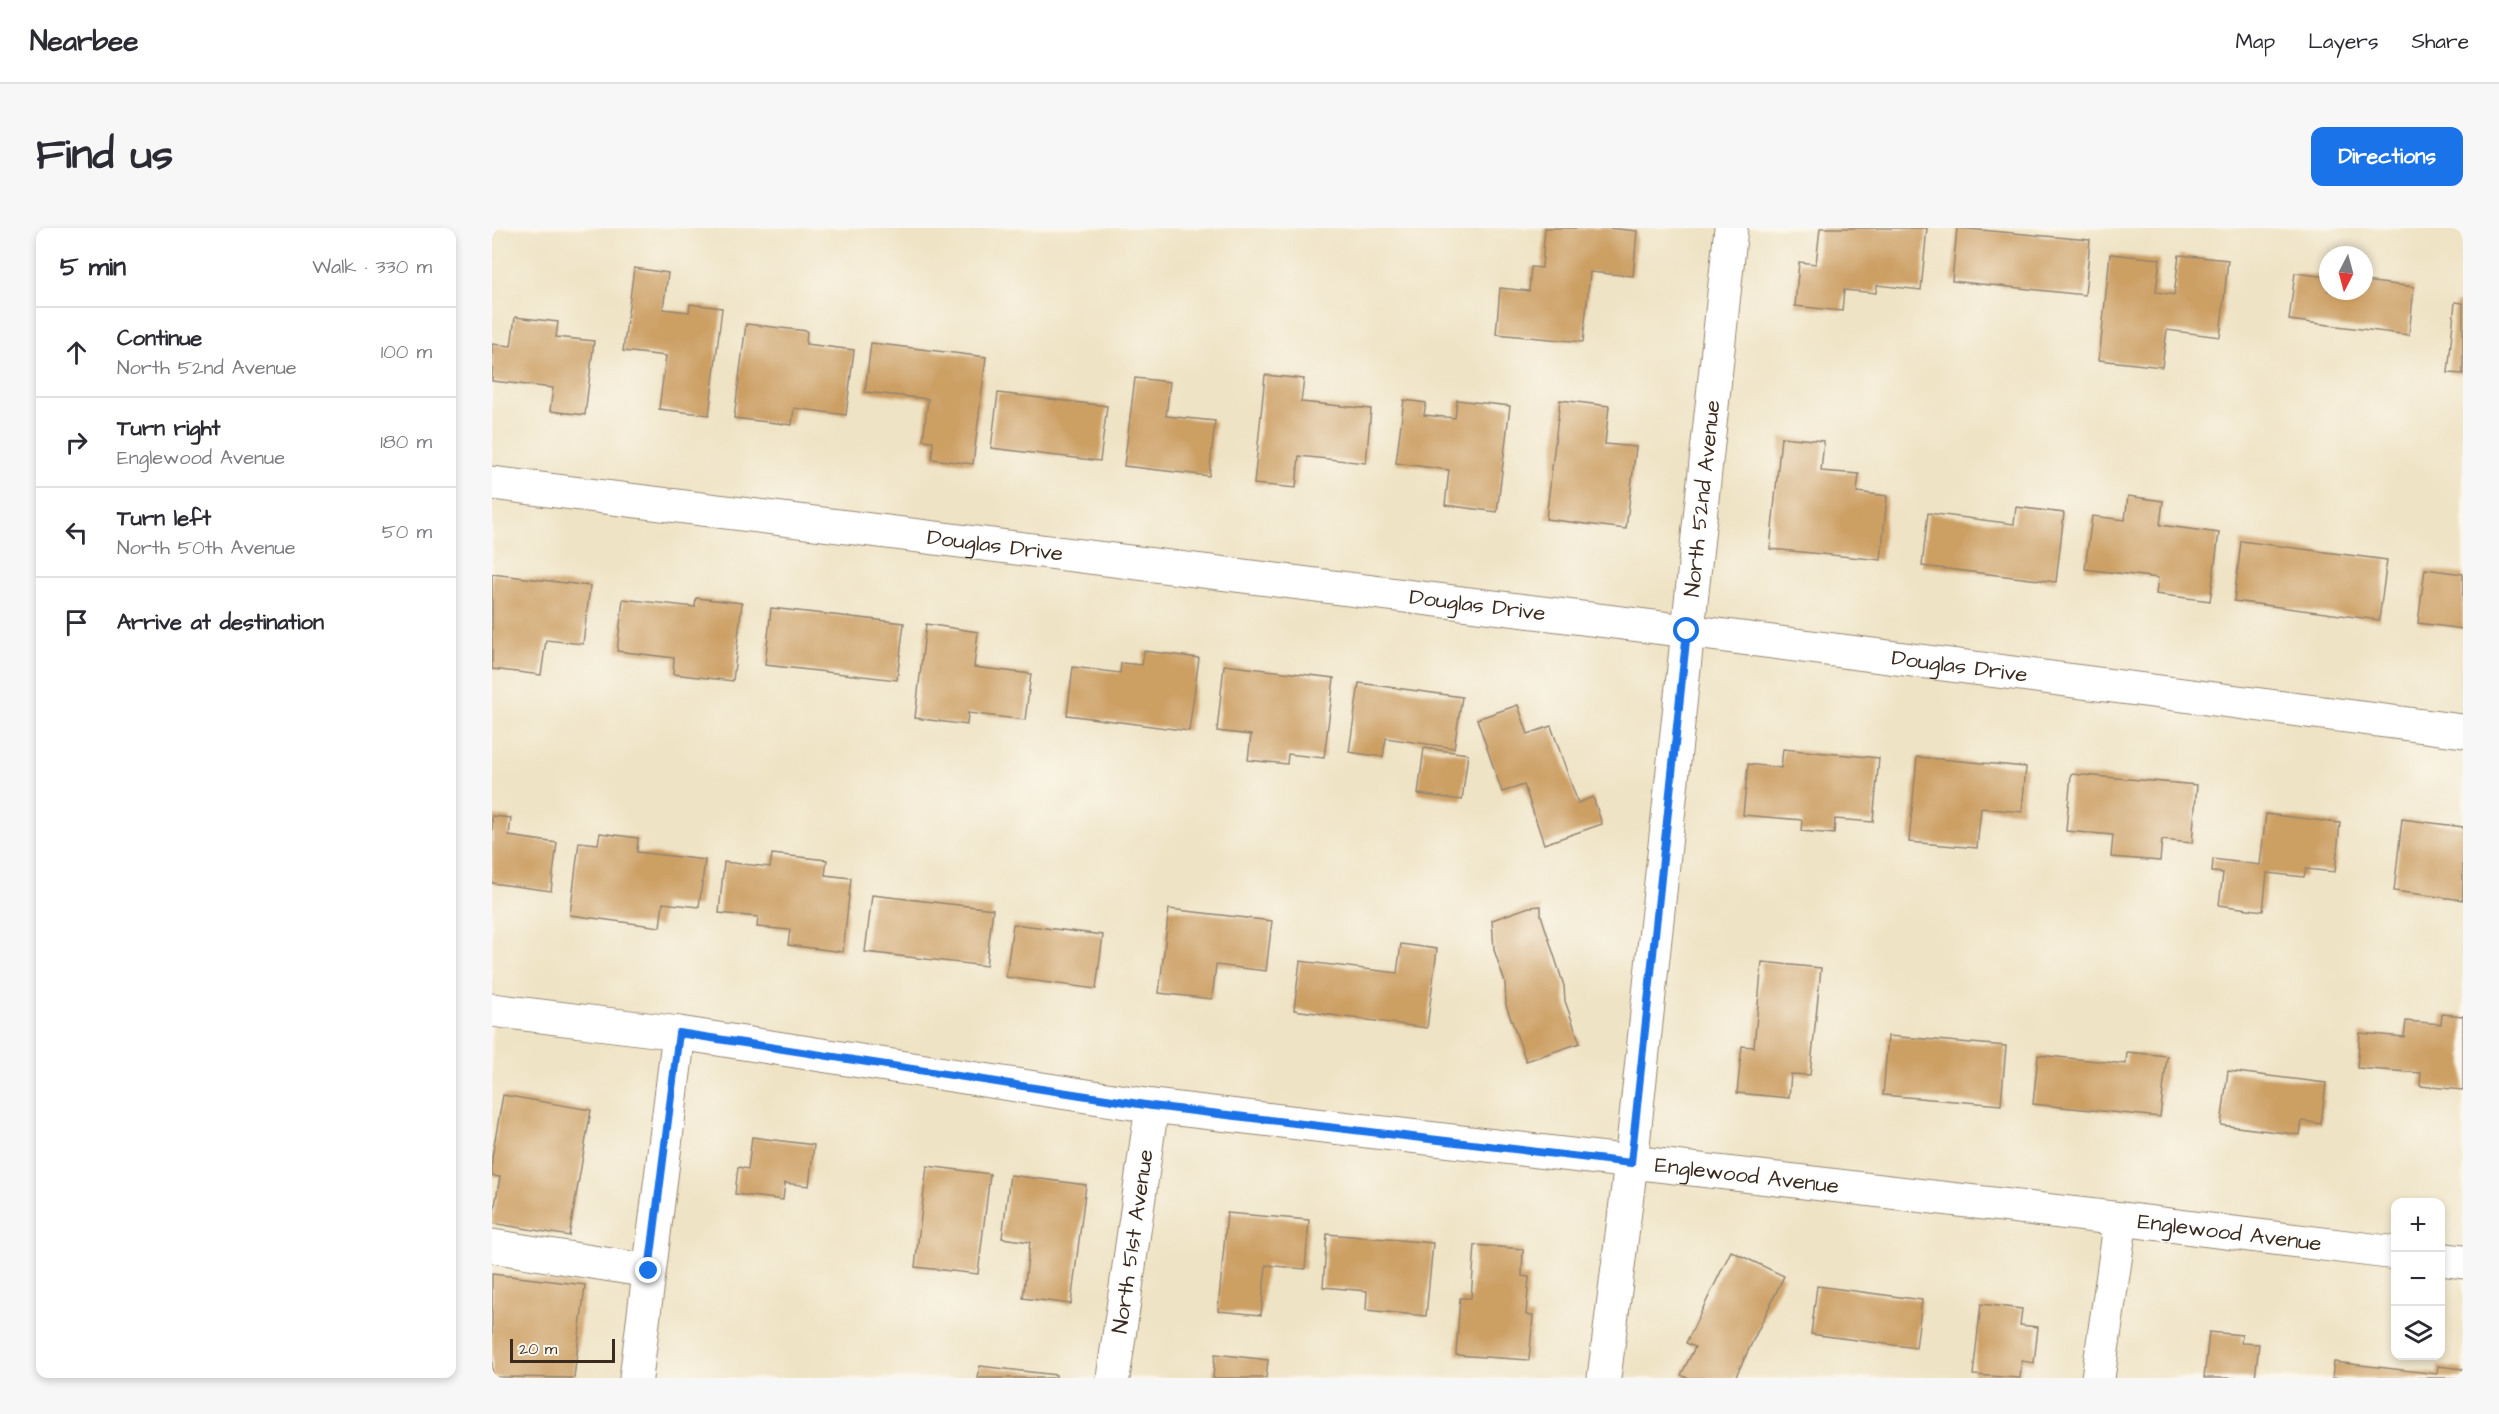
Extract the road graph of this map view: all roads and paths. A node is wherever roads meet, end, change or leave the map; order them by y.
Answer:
1 (1731, 228) edge
2 (492, 483) edge
3 (1687, 631) junction
4 (2463, 731) edge
5 (492, 1010) edge
6 (679, 1033) junction
7 (1152, 1106) junction
8 (1631, 1163) junction
9 (2121, 1219) junction
10 (492, 1246) edge
11 (2391, 1253) edge
12 (2445, 1260) edge
13 (2463, 1262) edge
14 (649, 1271) junction
15 (636, 1378) edge
16 (1113, 1378) edge
17 (1604, 1378) edge
18 (2098, 1378) edge

1 - 3 street, North 52nd Avenue
2 - 3 street, Douglas Drive
3 - 4 street, Douglas Drive
3 - 8 street, North 52nd Avenue
5 - 6 street, Englewood Avenue
6 - 7 street, Englewood Avenue
6 - 14 street
7 - 8 street, Englewood Avenue
7 - 16 street, North 51st Avenue
8 - 9 street, Englewood Avenue
8 - 17 street, North 52nd Avenue
9 - 11 street, Englewood Avenue
9 - 18 street
10 - 14 street
12 - 13 street
14 - 15 street

